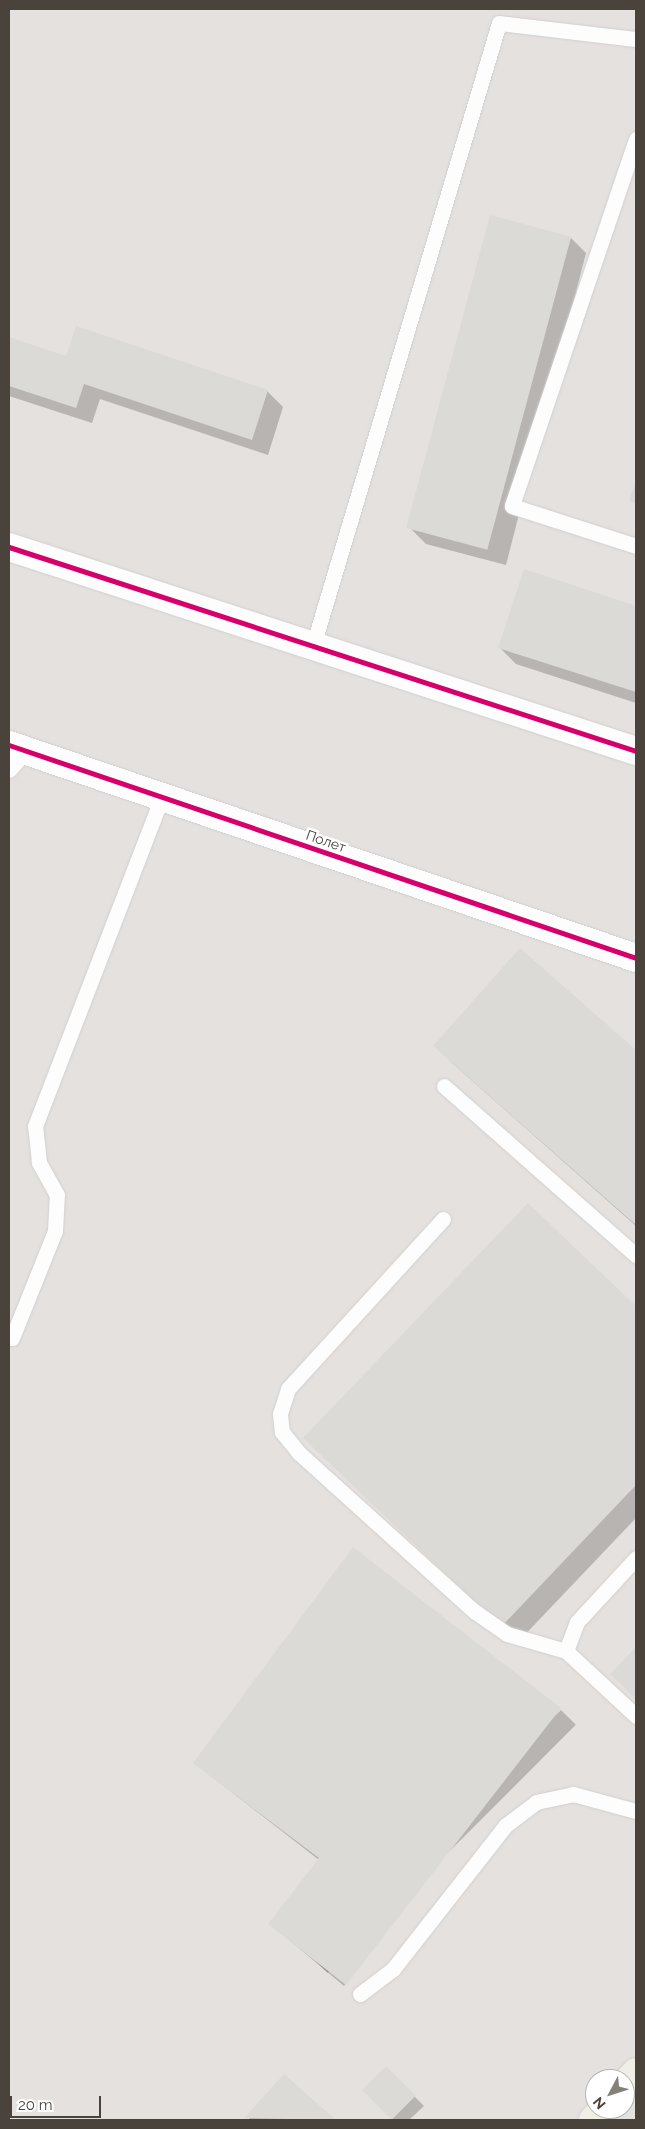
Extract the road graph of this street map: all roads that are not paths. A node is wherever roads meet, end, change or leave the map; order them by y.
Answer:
1 (636, 39) edge
2 (636, 139) edge
3 (636, 546) edge
4 (9, 547) edge
5 (312, 649) junction
6 (18, 748) edge
7 (636, 751) edge
8 (9, 770) edge
9 (162, 797) junction
10 (636, 958) edge
11 (444, 1086) dead end
12 (443, 1219) dead end
13 (636, 1255) edge
14 (12, 1338) dead end
15 (636, 1558) edge
16 (566, 1651) junction
17 (636, 1716) edge
18 (636, 1810) edge
19 (360, 1994) dead end

1 - 5 lane
2 - 3 lane
4 - 5 street
5 - 7 street
6 - 8 lane
6 - 9 street, Полет
9 - 10 street, Полет
9 - 14 lane
11 - 13 lane
12 - 16 lane
15 - 16 lane
16 - 17 lane
18 - 19 lane

